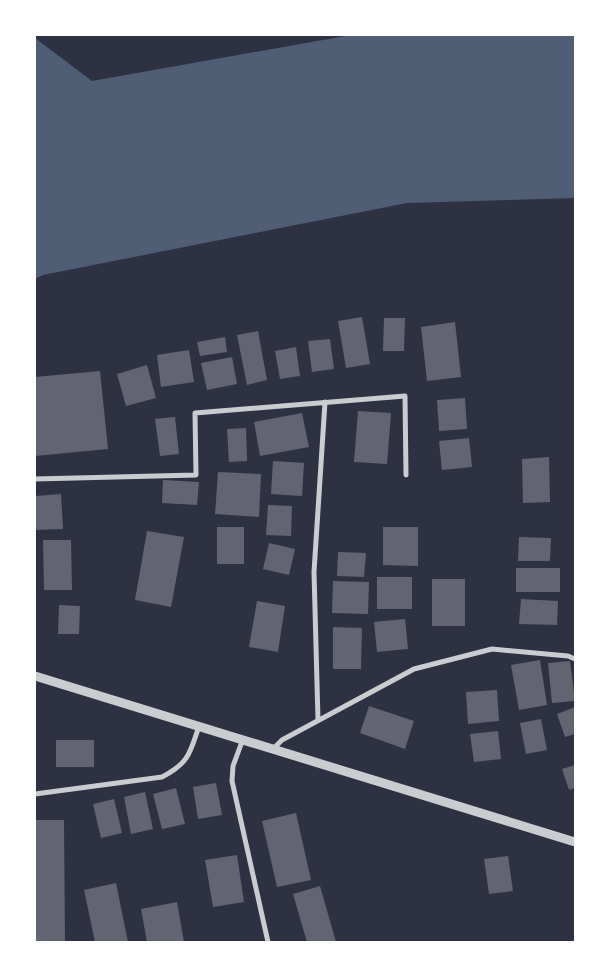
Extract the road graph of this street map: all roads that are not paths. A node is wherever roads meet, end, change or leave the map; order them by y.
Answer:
1 (325, 402) junction
2 (406, 475) dead end
3 (35, 479) edge
4 (575, 659) edge
5 (35, 676) edge
6 (318, 720) junction
7 (200, 726) junction
8 (243, 740) junction
9 (273, 749) junction
10 (35, 794) edge
11 (575, 842) edge
12 (268, 942) edge

1 - 2 street
1 - 3 street
1 - 6 street
4 - 6 street
5 - 7 street
6 - 9 street
7 - 8 street
7 - 10 street
8 - 9 street
8 - 12 street
9 - 11 street

